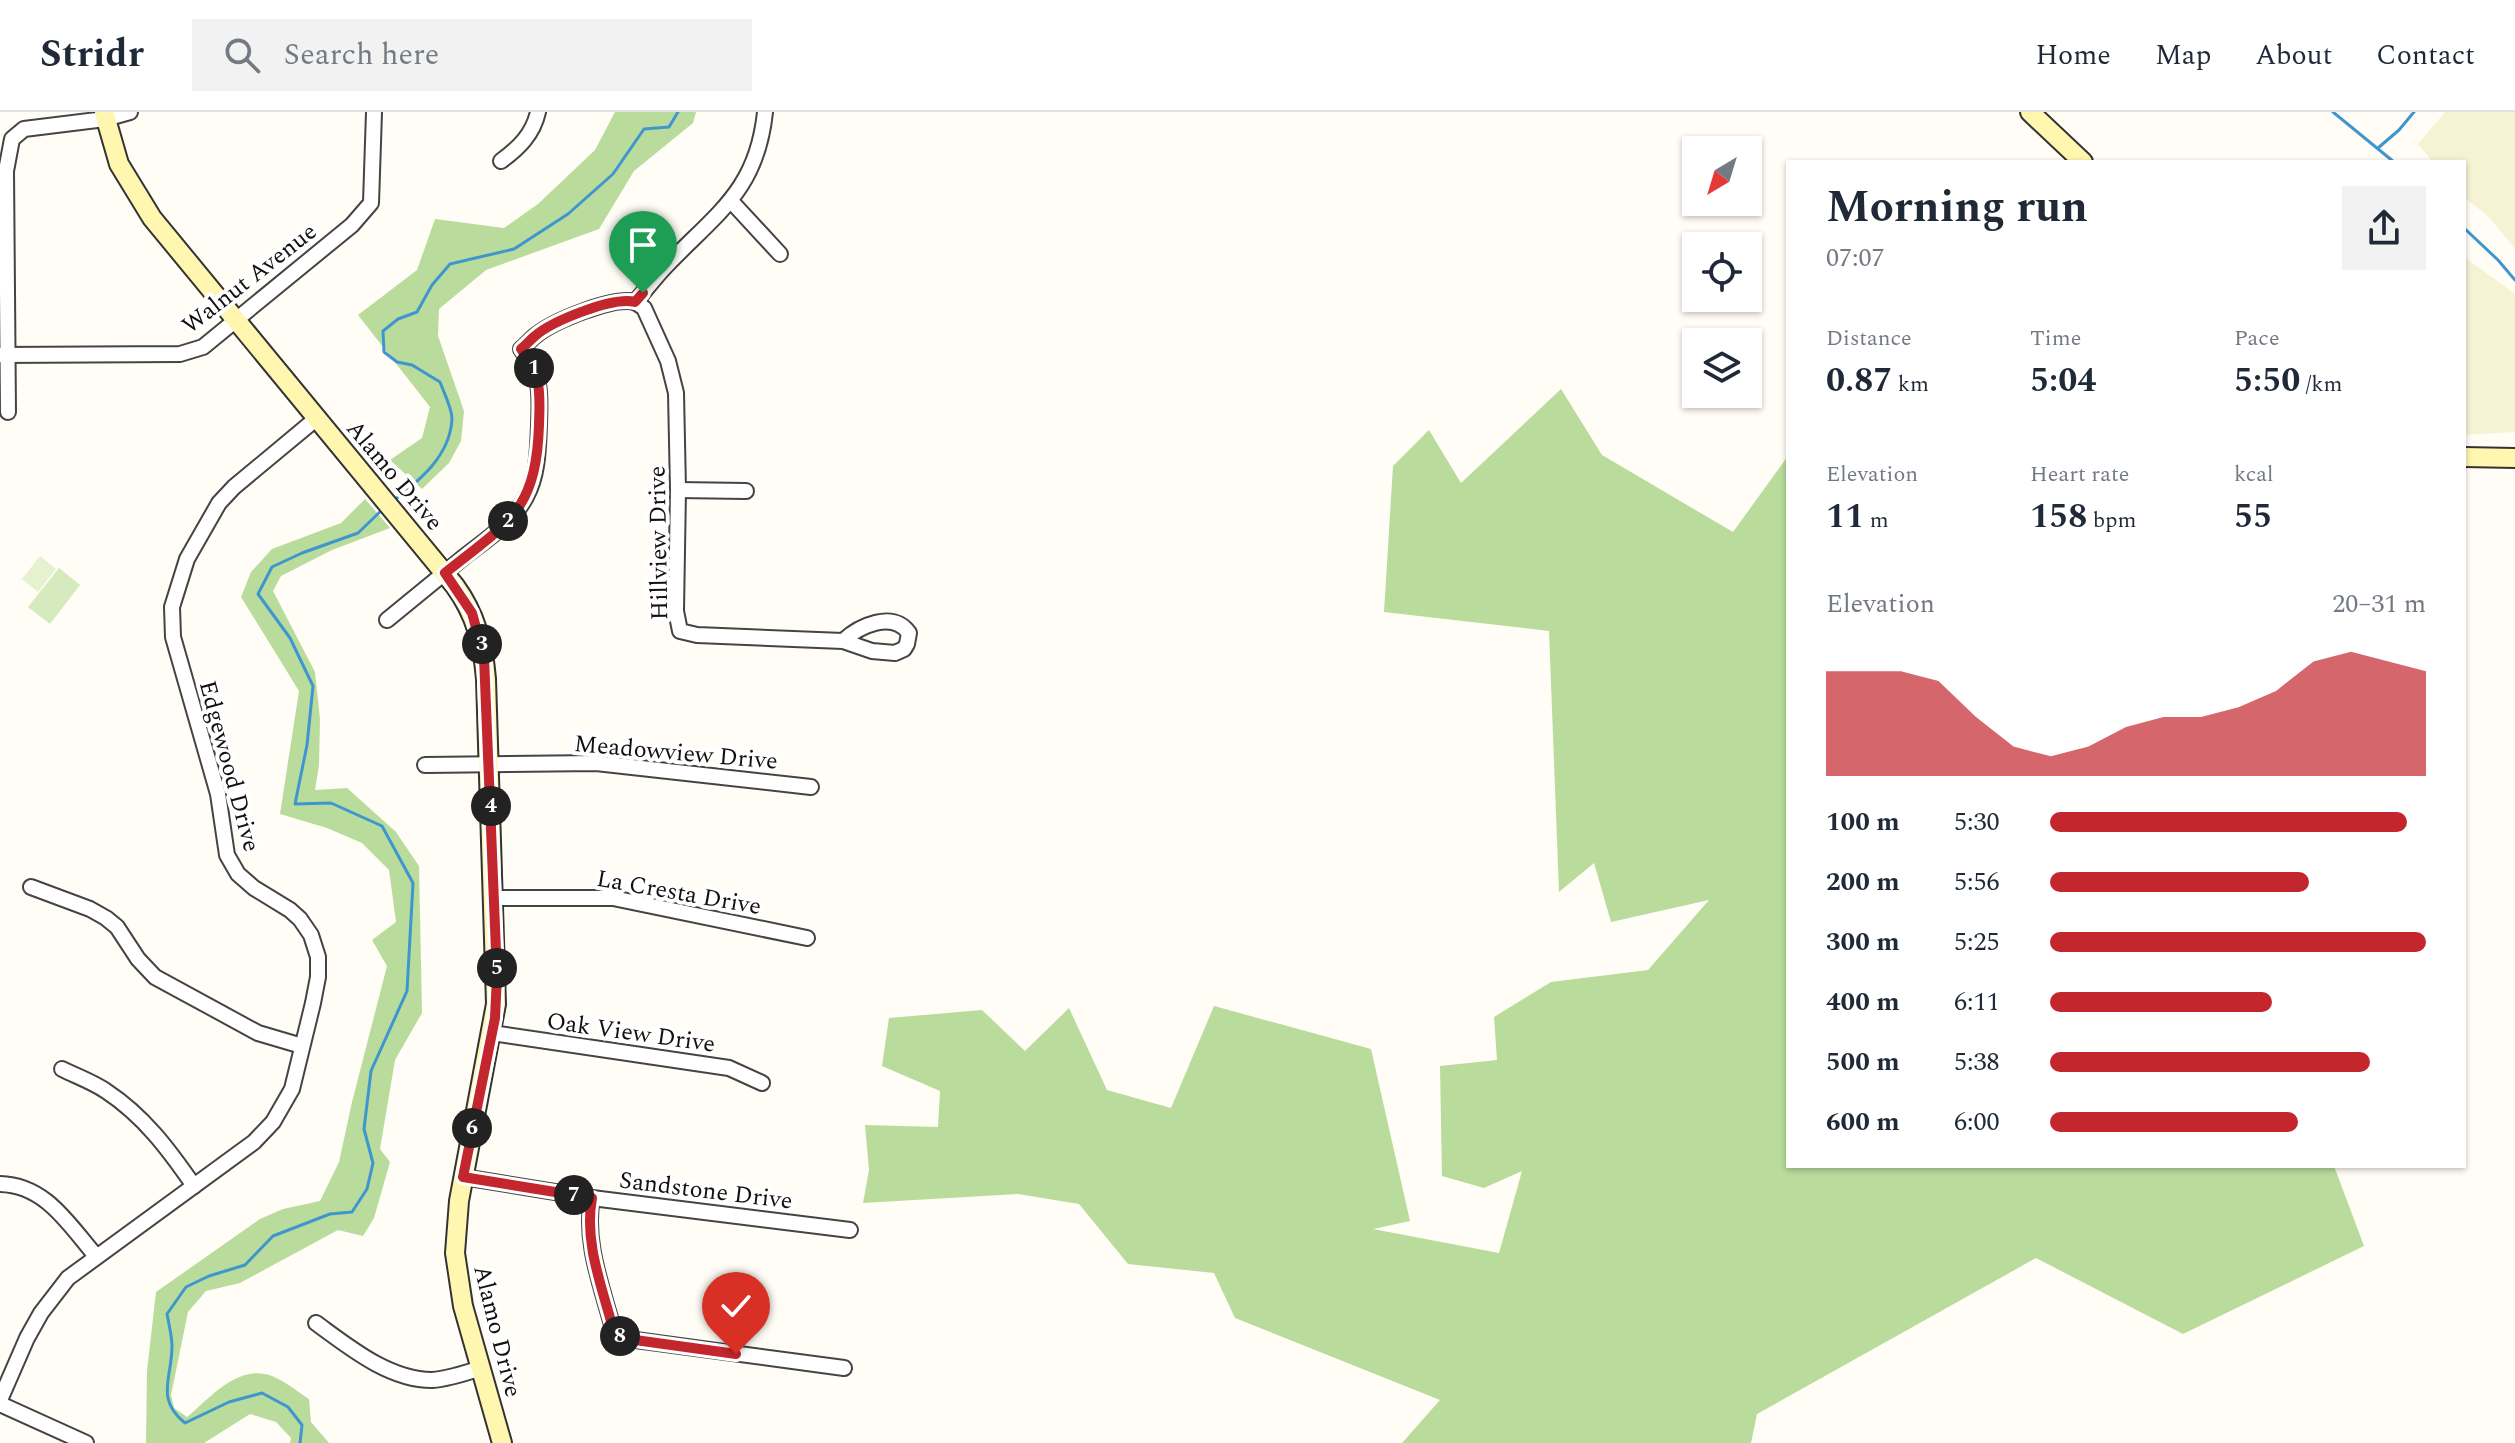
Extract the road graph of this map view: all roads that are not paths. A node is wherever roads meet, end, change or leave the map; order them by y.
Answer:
1 (130, 112) edge
2 (374, 112) edge
3 (538, 112) edge
4 (765, 112) edge
5 (2030, 112) edge
6 (104, 116) edge
7 (2081, 160) edge
8 (501, 161) dead end
9 (731, 201) junction
10 (780, 254) dead end
11 (635, 302) junction
12 (237, 321) junction
13 (4, 355) edge
14 (8, 412) dead end
15 (317, 418) junction
16 (2466, 457) edge
17 (2515, 458) edge
18 (678, 490) junction
19 (746, 491) dead end
20 (445, 573) junction
21 (387, 620) dead end
22 (843, 641) dead end
23 (425, 765) dead end
24 (489, 765) junction
25 (811, 787) dead end
26 (31, 887) dead end
27 (494, 898) junction
28 (807, 938) dead end
29 (492, 1033) junction
30 (302, 1046) junction
31 (62, 1069) dead end
32 (762, 1083) dead end
33 (463, 1177) junction
34 (0, 1184) edge
35 (194, 1186) junction
36 (592, 1198) junction
37 (850, 1230) dead end
38 (96, 1256) junction
39 (316, 1323) dead end
40 (481, 1368) junction
41 (844, 1368) dead end
42 (0, 1402) edge
43 (86, 1443) edge
44 (502, 1443) edge

1 - 6 street
2 - 12 street, Walnut Avenue
3 - 8 street
4 - 9 street
5 - 7 main road
6 - 12 main road, Alamo Drive
6 - 13 street
9 - 10 street
9 - 11 street
11 - 18 street, Hillview Drive
11 - 20 street
12 - 13 street, Walnut Avenue
12 - 15 main road, Alamo Drive
13 - 14 street
15 - 20 main road, Alamo Drive
15 - 30 street, Edgewood Drive
16 - 17 main road
18 - 19 street
18 - 22 street, Hillview Drive
20 - 21 street
20 - 24 main road, Alamo Drive
23 - 24 street, Meadowview Drive
24 - 25 street, Meadowview Drive
24 - 27 main road, Alamo Drive
26 - 30 street
27 - 28 street, La Cresta Drive
27 - 29 main road, Alamo Drive
29 - 32 street, Oak View Drive
29 - 33 main road, Alamo Drive
30 - 35 street, Edgewood Drive
31 - 35 street
33 - 36 street, Sandstone Drive
33 - 40 main road, Alamo Drive
34 - 38 street
35 - 38 street, Edgewood Drive
36 - 37 street, Sandstone Drive
36 - 41 street
38 - 42 street, Edgewood Drive
39 - 40 street
40 - 44 main road, Alamo Drive
42 - 43 street

